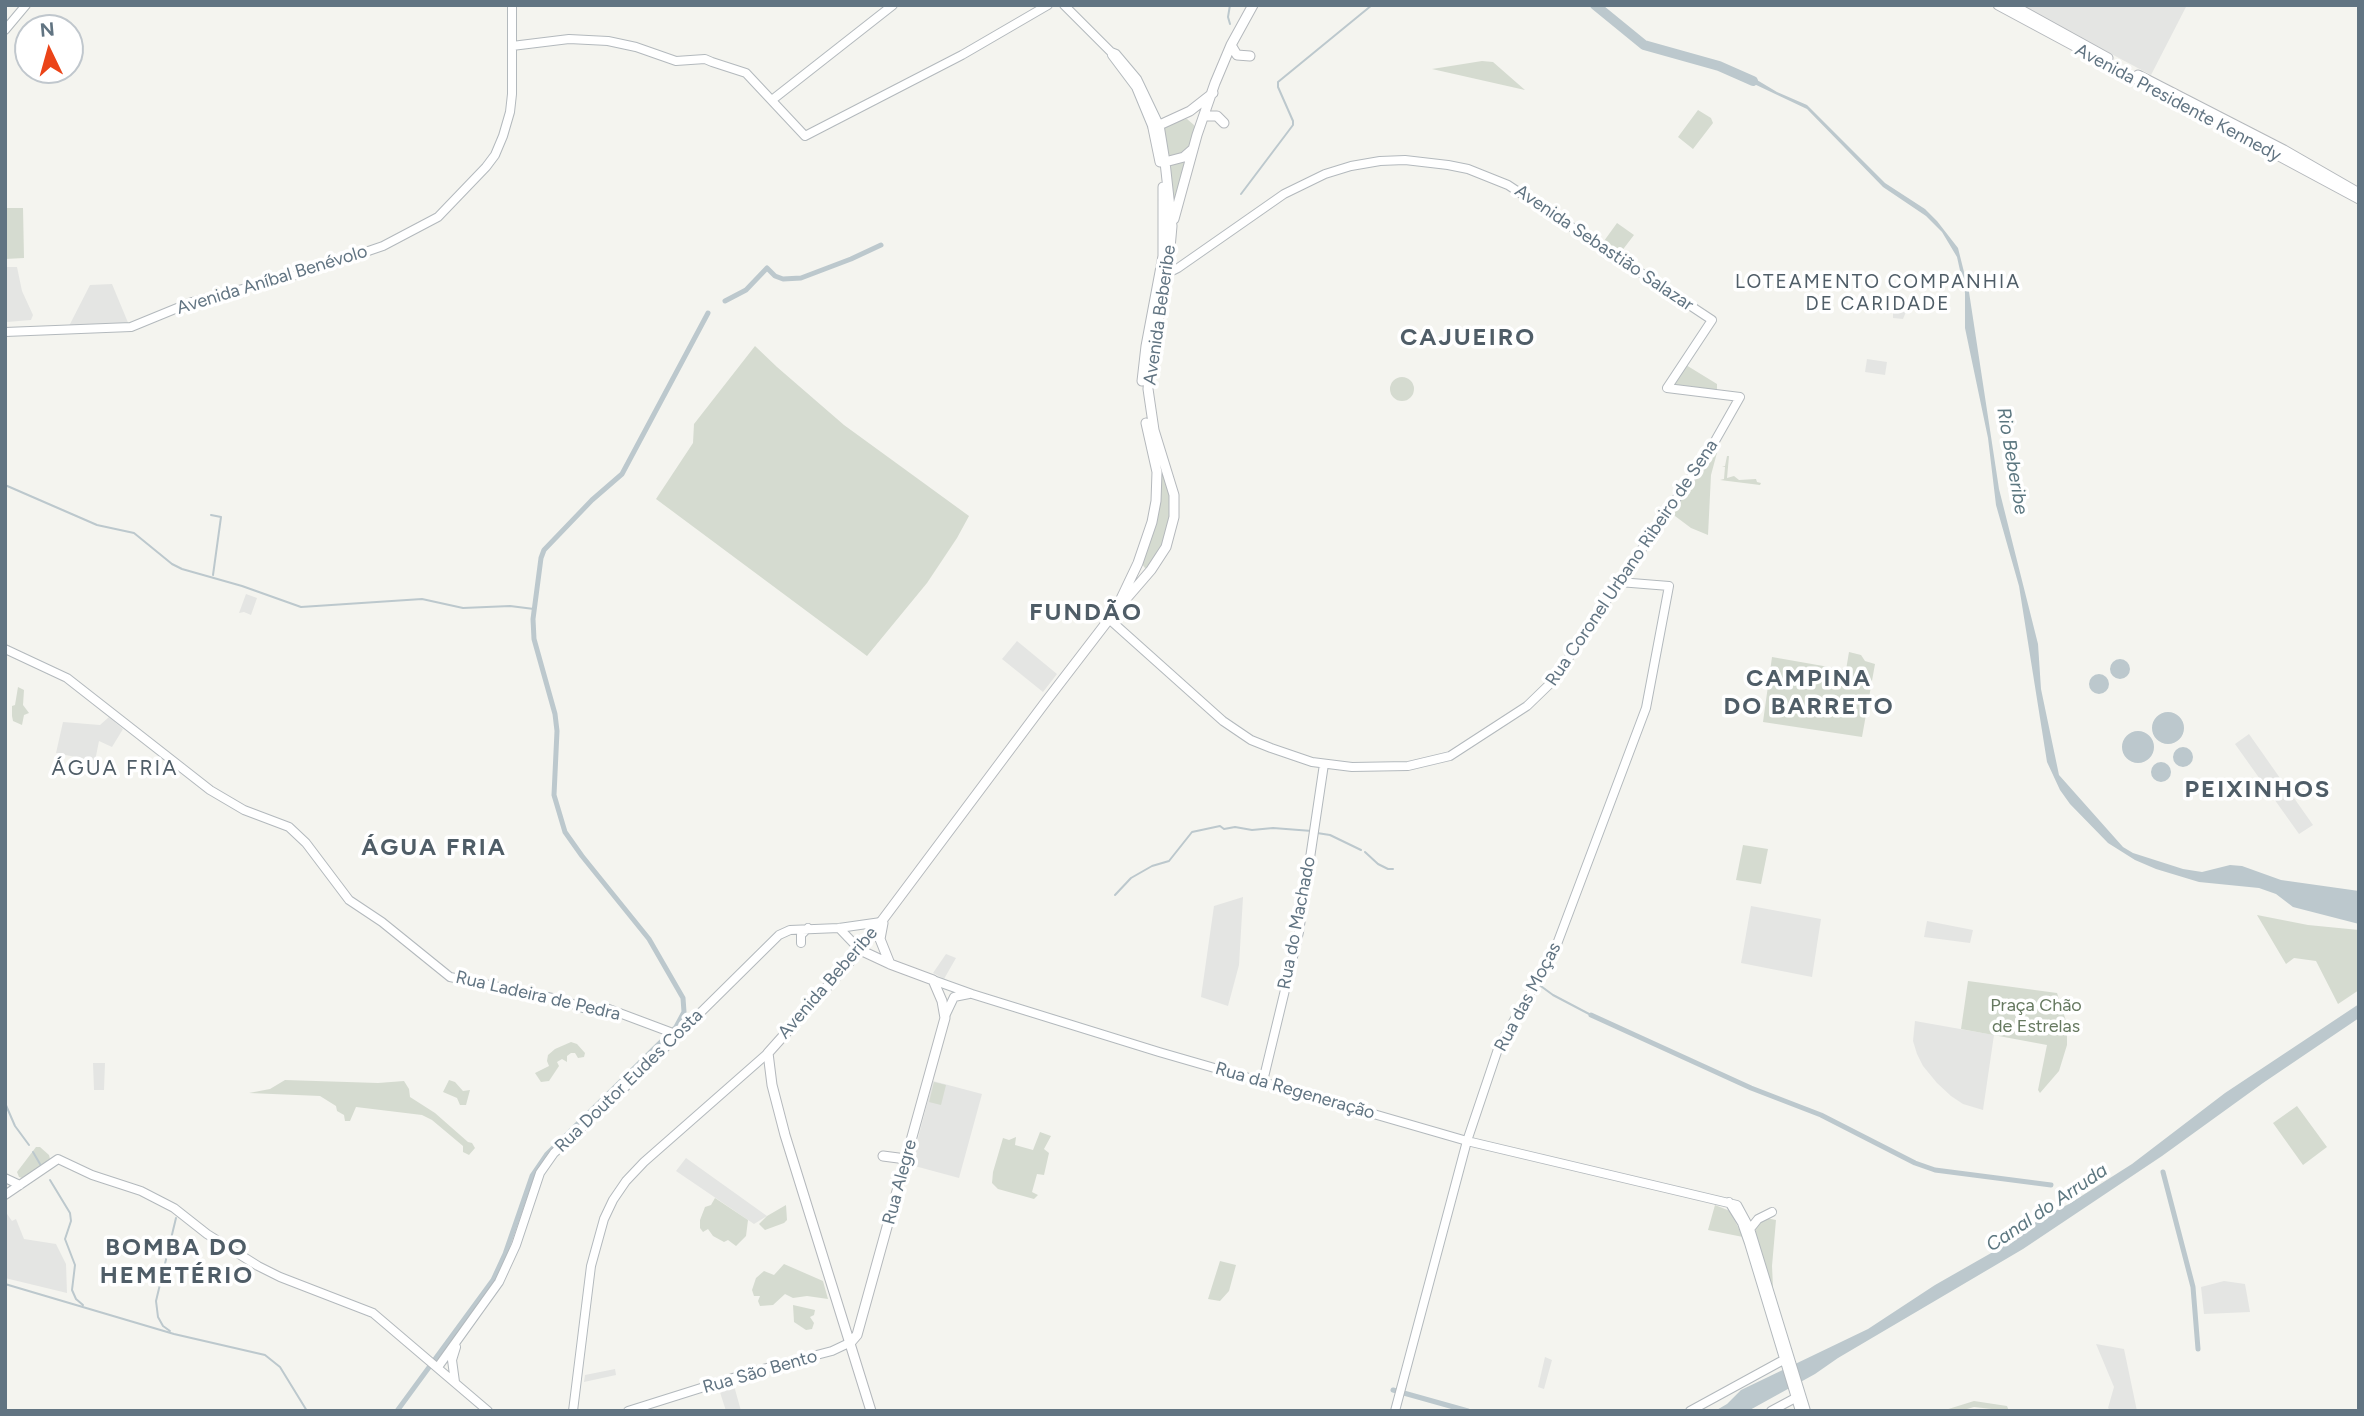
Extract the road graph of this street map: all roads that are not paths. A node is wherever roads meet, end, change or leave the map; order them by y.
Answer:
1 (26, 5) edge
2 (512, 5) edge
3 (892, 5) edge
4 (1048, 5) edge
5 (1064, 5) edge
6 (1253, 5) edge
7 (1998, 5) edge
8 (2012, 5) edge
9 (5, 30) edge
10 (1231, 45) junction
11 (512, 46) junction
12 (1250, 55) dead end
13 (1213, 93) junction
14 (772, 100) junction
15 (1183, 115) junction
16 (1205, 116) junction
17 (1224, 123) dead end
18 (1156, 127) junction
19 (1197, 135) junction
20 (1194, 148) junction
21 (1162, 159) junction
22 (2359, 193) edge
23 (2359, 199) edge
24 (1172, 226) junction
25 (1169, 254) junction
26 (1188, 260) junction
27 (1166, 274) junction
28 (5, 332) edge
29 (1739, 397) joint
30 (1138, 563) junction
31 (1151, 570) junction
32 (1619, 582) junction
33 (1111, 617) junction
34 (5, 649) edge
35 (1324, 764) junction
36 (883, 920) junction
37 (808, 928) junction
38 (839, 928) junction
39 (801, 943) dead end
40 (860, 950) junction
41 (890, 964) junction
42 (933, 980) junction
43 (972, 994) junction
44 (945, 1018) junction
45 (673, 1033) junction
46 (768, 1053) junction
47 (1263, 1081) junction
48 (1467, 1141) junction
49 (883, 1156) dead end
50 (906, 1159) junction
51 (5, 1178) edge
52 (20, 1185) junction
53 (5, 1195) edge
54 (1733, 1203) junction
55 (1772, 1212) dead end
56 (1750, 1229) junction
57 (459, 1338) junction
58 (851, 1342) junction
59 (1788, 1360) junction
60 (434, 1365) junction
61 (455, 1382) junction
62 (1798, 1392) junction
63 (486, 1410) edge
64 (573, 1411) edge
65 (628, 1411) edge
66 (871, 1411) edge
67 (1395, 1411) edge
68 (1690, 1411) edge
69 (1771, 1411) edge
70 (1800, 1411) edge
71 (1807, 1411) edge

1 - 9 street
2 - 11 street, Avenida Aníbal Benévolo
3 - 14 street
4 - 14 street
5 - 18 street, Avenida Beberibe
6 - 10 main road
7 - 23 main road, Avenida Presidente Kennedy
8 - 22 main road, Avenida Presidente Kennedy
10 - 12 main road
10 - 13 main road
11 - 14 street
11 - 28 street, Avenida Aníbal Benévolo
13 - 15 main road
13 - 16 main road
15 - 18 main road
15 - 19 main road
16 - 17 main road
16 - 19 main road
18 - 21 main road, Avenida Beberibe
19 - 20 main road
20 - 21 main road
20 - 24 main road
21 - 24 main road, Avenida Beberibe
21 - 30 main road, Avenida Beberibe
24 - 25 main road, Avenida Beberibe
25 - 26 street
25 - 27 main road, Avenida Beberibe
26 - 27 street, Avenida Sebastião Salazar
26 - 29 street, Avenida Sebastião Salazar
27 - 31 main road, Avenida Beberibe
29 - 32 street, Rua Coronel Urbano Ribeiro de Sena
30 - 31 main road
30 - 33 main road, Avenida Beberibe
31 - 33 main road, Avenida Beberibe
32 - 35 street, Rua Coronel Urbano Ribeiro de Sena
32 - 48 street, Rua das Moças
33 - 35 street, Rua Coronel Urbano Ribeiro de Sena
33 - 36 main road, Avenida Beberibe
34 - 45 street, Rua Ladeira de Pedra
35 - 47 street, Rua do Machado
36 - 38 street, Rua Doutor Eudes Costa
36 - 40 main road, Avenida Beberibe
36 - 41 main road
37 - 38 street, Rua Doutor Eudes Costa
37 - 39 street
37 - 45 street, Rua Doutor Eudes Costa
38 - 40 street
40 - 41 main road, Rua da Regeneração
40 - 46 main road, Avenida Beberibe
41 - 42 main road, Rua da Regeneração
42 - 43 street, Rua da Regeneração
42 - 44 main road
43 - 44 street, Rua Alegre
43 - 47 street, Rua da Regeneração
44 - 50 main road, Rua Alegre
45 - 57 street, Rua Doutor Eudes Costa
46 - 58 main road, Avenida Beberibe
46 - 64 street
47 - 48 street, Rua da Regeneração
48 - 54 street, Rua da Regeneração
48 - 67 street, Rua das Moças
49 - 50 main road
50 - 58 main road, Rua Alegre
51 - 52 street
52 - 53 street
52 - 60 street
54 - 56 street
54 - 59 street
55 - 56 street
56 - 59 street
57 - 60 street, Rua Doutor Eudes Costa
57 - 61 street
58 - 65 street, Rua São Bento
58 - 66 main road, Avenida Beberibe
59 - 62 street
59 - 68 street
60 - 61 street
61 - 63 street
62 - 69 street
62 - 70 street
62 - 71 street

